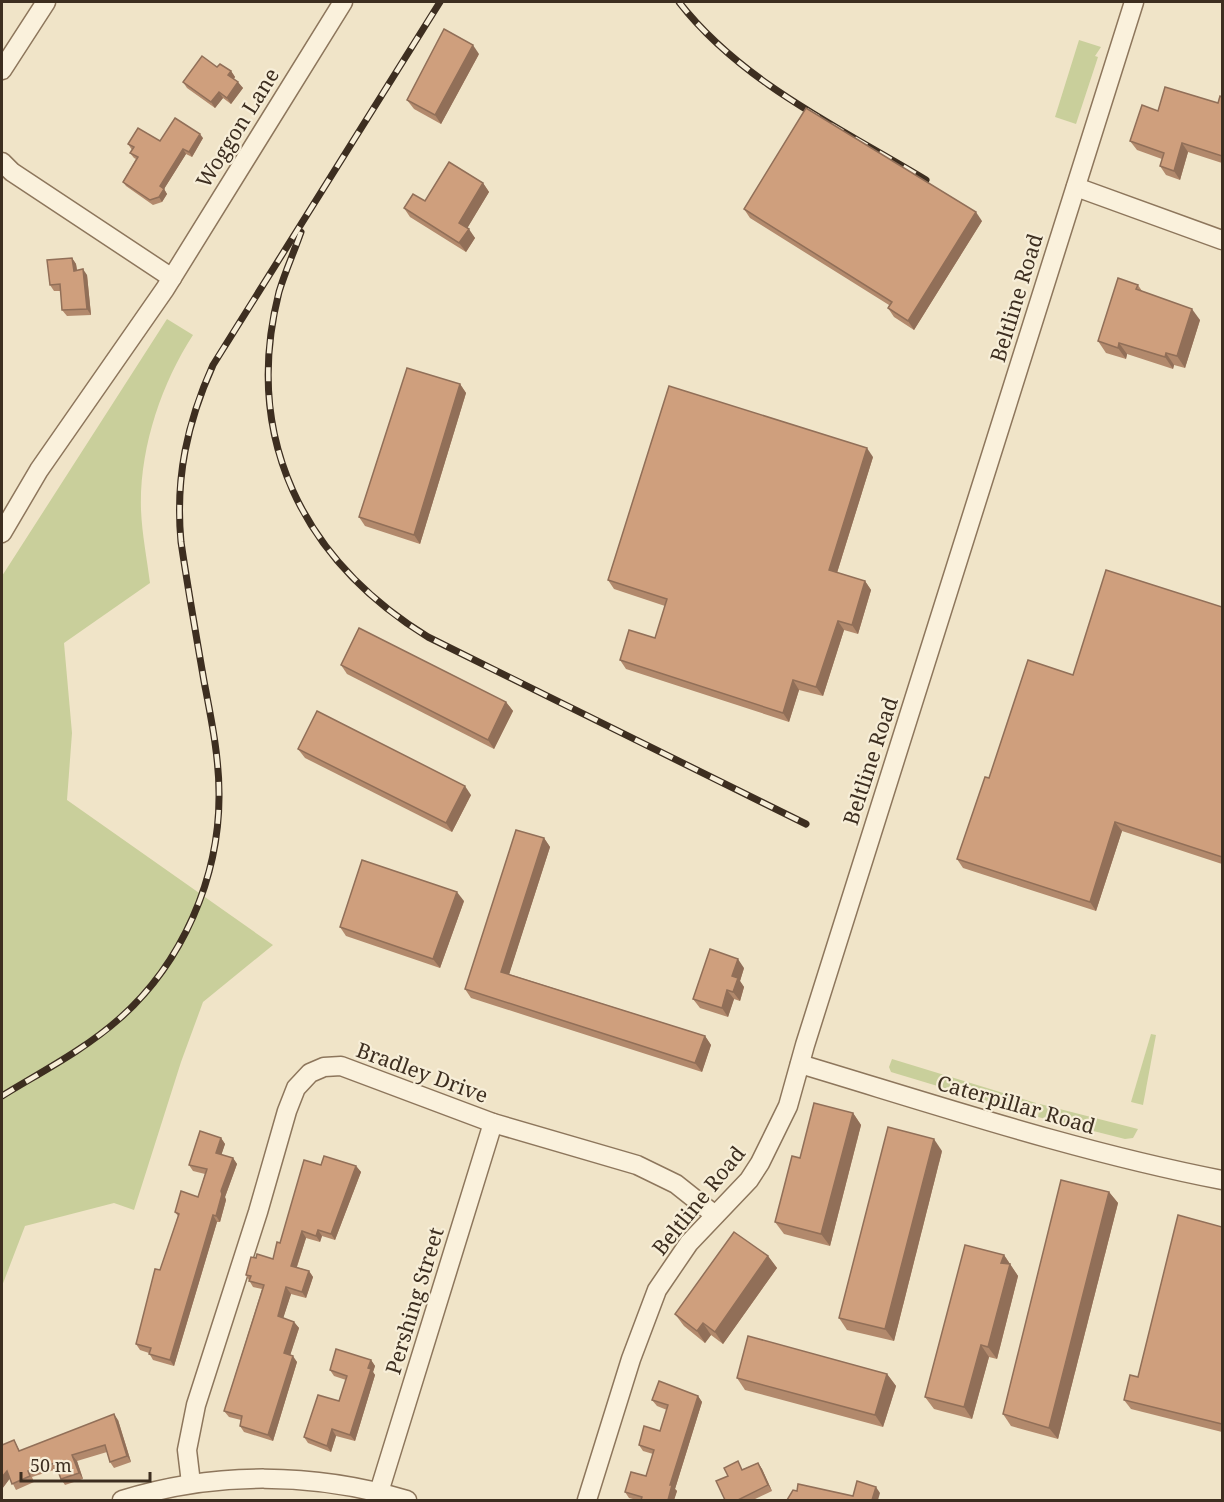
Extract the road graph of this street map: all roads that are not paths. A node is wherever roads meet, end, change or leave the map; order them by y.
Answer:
1 (46, 2) edge
2 (343, 2) edge
3 (1134, 2) edge
4 (2, 70) edge
5 (2, 162) edge
6 (1076, 187) junction
7 (1222, 240) edge
8 (172, 278) junction
9 (2, 533) edge
10 (800, 1064) junction
11 (493, 1123) junction
12 (1222, 1180) edge
13 (715, 1215) junction
14 (191, 1483) junction
15 (379, 1492) junction
16 (122, 1500) edge
17 (407, 1500) edge
18 (587, 1500) edge

1 - 4 street
2 - 8 street, Woggon Lane
3 - 6 street, Beltline Road
5 - 8 street
6 - 7 street
6 - 10 street, Beltline Road
8 - 9 street, Woggon Lane
10 - 12 street, Caterpillar Road
10 - 13 street, Beltline Road
11 - 13 street, Bradley Drive
11 - 14 street, Bradley Drive
11 - 15 street, Pershing Street
13 - 18 street, Beltline Road
14 - 15 street
14 - 16 street
15 - 17 street

